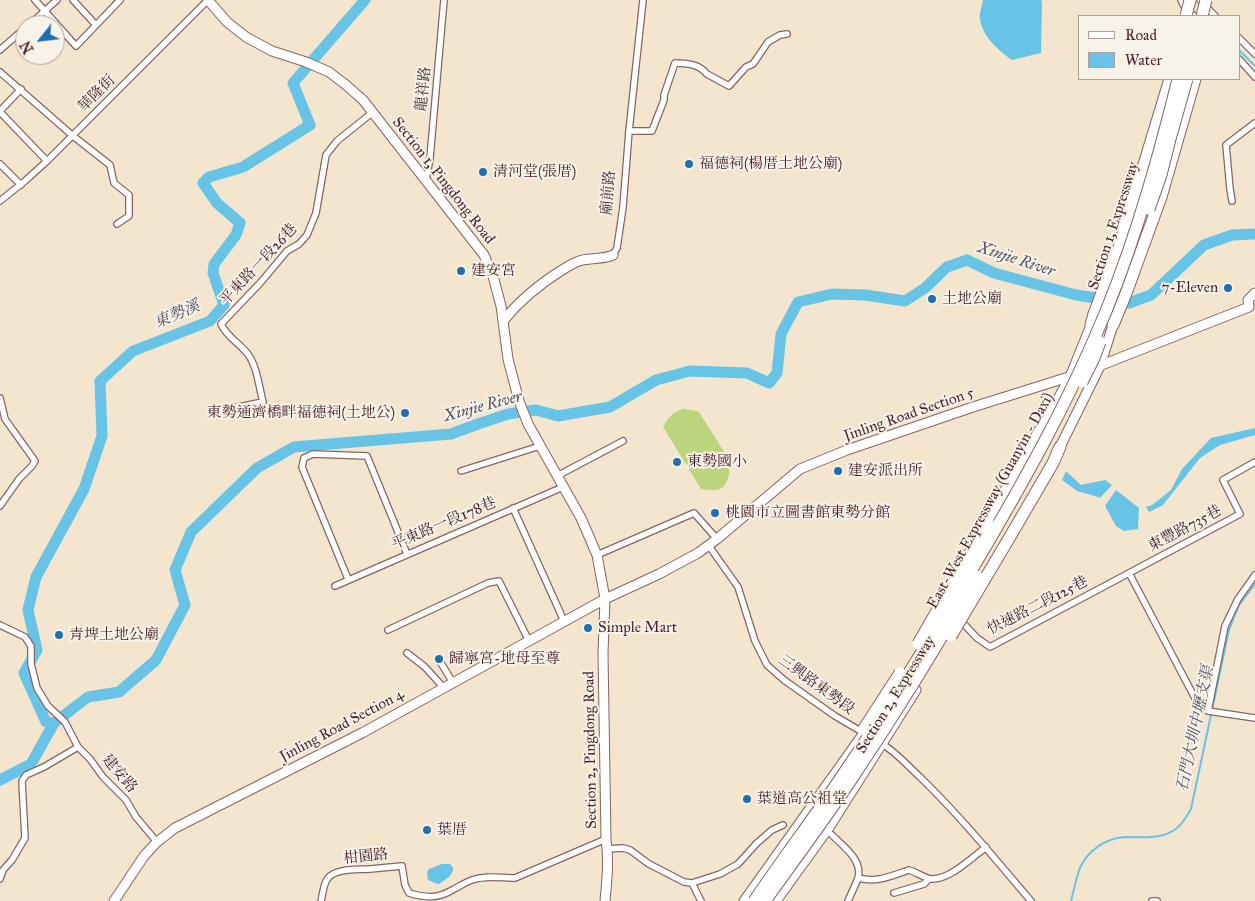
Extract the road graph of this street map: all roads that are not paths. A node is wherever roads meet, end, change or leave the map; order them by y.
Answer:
1 (35, 0) edge
2 (57, 0) edge
3 (73, 0) edge
4 (208, 0) edge
5 (444, 0) edge
6 (643, 0) edge
7 (1181, 0) edge
8 (116, 2) edge
9 (1200, 9) edge
10 (45, 11) junction
11 (40, 15) edge
12 (96, 25) junction
13 (787, 34) dead end
14 (15, 37) edge
15 (1240, 39) edge
16 (0, 50) edge
17 (1255, 54) edge
18 (1240, 60) edge
19 (0, 72) edge
20 (1255, 77) edge
21 (1171, 80) edge
22 (1171, 80) edge
23 (1178, 80) edge
24 (1189, 80) edge
25 (1189, 80) edge
26 (1195, 80) edge
27 (20, 89) junction
28 (0, 112) edge
29 (373, 112) junction
30 (1255, 124) edge
31 (629, 131) junction
32 (73, 136) junction
33 (47, 161) junction
34 (0, 164) edge
35 (426, 180) junction
36 (21, 184) junction
37 (0, 201) edge
38 (1232, 201) dead end
39 (117, 224) dead end
40 (613, 255) joint
41 (1255, 293) edge
42 (1104, 294) junction
43 (1123, 296) junction
44 (1252, 309) edge
45 (1095, 318) joint
46 (1114, 320) joint
47 (503, 321) junction
48 (1100, 366) junction
49 (1070, 377) junction
50 (0, 398) edge
51 (224, 410) dead end
52 (1042, 428) junction
53 (623, 441) dead end
54 (540, 446) junction
55 (1060, 447) junction
56 (1255, 462) edge
57 (461, 471) dead end
58 (557, 476) junction
59 (563, 487) junction
60 (0, 506) edge
61 (513, 508) junction
62 (717, 539) junction
63 (709, 546) junction
64 (407, 554) junction
65 (597, 554) junction
66 (1129, 573) junction
67 (1255, 575) edge
68 (348, 579) junction
69 (334, 586) dead end
70 (605, 599) junction
71 (564, 622) junction
72 (964, 622) dead end
73 (0, 625) edge
74 (388, 630) dead end
75 (529, 641) junction
76 (407, 654) dead end
77 (441, 663) dead end
78 (453, 683) junction
79 (444, 687) junction
80 (1208, 711) junction
81 (1255, 718) edge
82 (864, 733) junction
83 (883, 744) junction
84 (78, 747) junction
85 (783, 825) dead end
86 (832, 835) dead end
87 (606, 839) junction
88 (157, 842) junction
89 (986, 847) junction
90 (608, 849) junction
91 (785, 866) junction
92 (858, 878) junction
93 (0, 879) edge
94 (929, 879) junction
95 (692, 883) junction
96 (894, 893) dead end
97 (114, 901) edge
98 (321, 901) edge
99 (605, 901) edge
100 (701, 901) edge
101 (744, 901) edge
102 (754, 901) edge
103 (765, 901) edge
104 (776, 901) edge
105 (848, 901) edge
106 (1031, 901) edge
107 (1152, 901) edge
108 (1157, 901) edge

1 - 10 street
2 - 10 street
3 - 12 street
4 - 29 main road, Section 1, Pingdong Road
4 - 32 street, 華隆街
5 - 35 street, 龍祥路
6 - 31 street, 廟前路
7 - 9 street
8 - 12 street
10 - 11 street
10 - 12 street
13 - 31 street
14 - 16 street
15 - 17 street
18 - 20 street
19 - 27 street
21 - 42 highway
22 - 42 main road, Section 1, Expressway
23 - 91 highway, East-West Expressway (Guanyin - Daxi), bridge
24 - 91 highway, East-West Expressway (Guanyin - Daxi), bridge
25 - 43 main road, Section 1, Expressway
26 - 43 highway
27 - 28 street
27 - 32 street
28 - 33 street
29 - 35 main road, Section 1, Pingdong Road
29 - 51 street, 平東路一段26巷
30 - 38 street
31 - 40 street, 廟前路
32 - 33 street, 華隆街
32 - 39 street
33 - 36 street, 華隆街
34 - 36 street
35 - 47 main road, Section 1, Pingdong Road
36 - 37 street, 華隆街
40 - 47 main road, 廟前路
41 - 44 main road
42 - 45 highway
43 - 46 highway
44 - 48 main road, Jinling Road Section 5
45 - 49 main road
46 - 48 main road
47 - 54 main road, Section 1, Pingdong Road
48 - 49 main road, Jinling Road Section 5
48 - 55 main road, Section 2, Expressway
49 - 52 main road, Section 2, Expressway
49 - 62 main road, Jinling Road Section 5
50 - 60 street
52 - 82 main road, Section 2, Expressway
52 - 91 highway, bridge
53 - 58 street
54 - 57 street
54 - 58 main road, Section 1, Pingdong Road
55 - 83 main road, Section 2, Expressway
55 - 91 highway, bridge
56 - 66 street, 東豐路735巷
58 - 59 main road, Section 1, Pingdong Road
59 - 61 street, 平東路一段178巷
59 - 65 main road, Section 1, Pingdong Road
61 - 64 street, 平東路一段178巷
61 - 71 street
62 - 63 main road, Jinling Road Section 5
62 - 65 street
63 - 70 main road, Jinling Road Section 5
63 - 82 street, 三興路東勢段
64 - 68 street, 平東路一段178巷
64 - 68 street
65 - 70 main road, Section 1, Pingdong Road
66 - 72 street, 快速路二段125巷
66 - 80 street
67 - 80 street
68 - 69 street, 平東路一段178巷
70 - 71 main road, Jinling Road Section 4
70 - 87 main road, Section 2, Pingdong Road
71 - 75 main road, Jinling Road Section 4
73 - 84 street, 建安路
74 - 75 street
75 - 78 main road, Jinling Road Section 4
76 - 79 street
77 - 78 street
78 - 79 main road, Jinling Road Section 4
79 - 88 main road, Jinling Road Section 4
80 - 81 street
82 - 83 street, 三興路東勢段
82 - 101 main road, Section 2, Expressway
83 - 89 street, 三興路東勢段
83 - 104 main road, Section 2, Expressway
84 - 88 street, 建安路
84 - 93 street
85 - 95 street
86 - 92 street
87 - 90 main road, Section 2, Pingdong Road
87 - 98 street, 柑園路
88 - 97 main road, Jinling Road Section 4
89 - 94 street
89 - 106 street, 三興路東勢段
90 - 95 street
90 - 99 main road, Section 2, Pingdong Road
91 - 102 highway, East-West Expressway (Guanyin - Daxi), bridge
91 - 103 highway, East-West Expressway (Guanyin - Daxi), bridge
92 - 94 street
92 - 105 street
94 - 96 street
95 - 100 street
107 - 108 street

